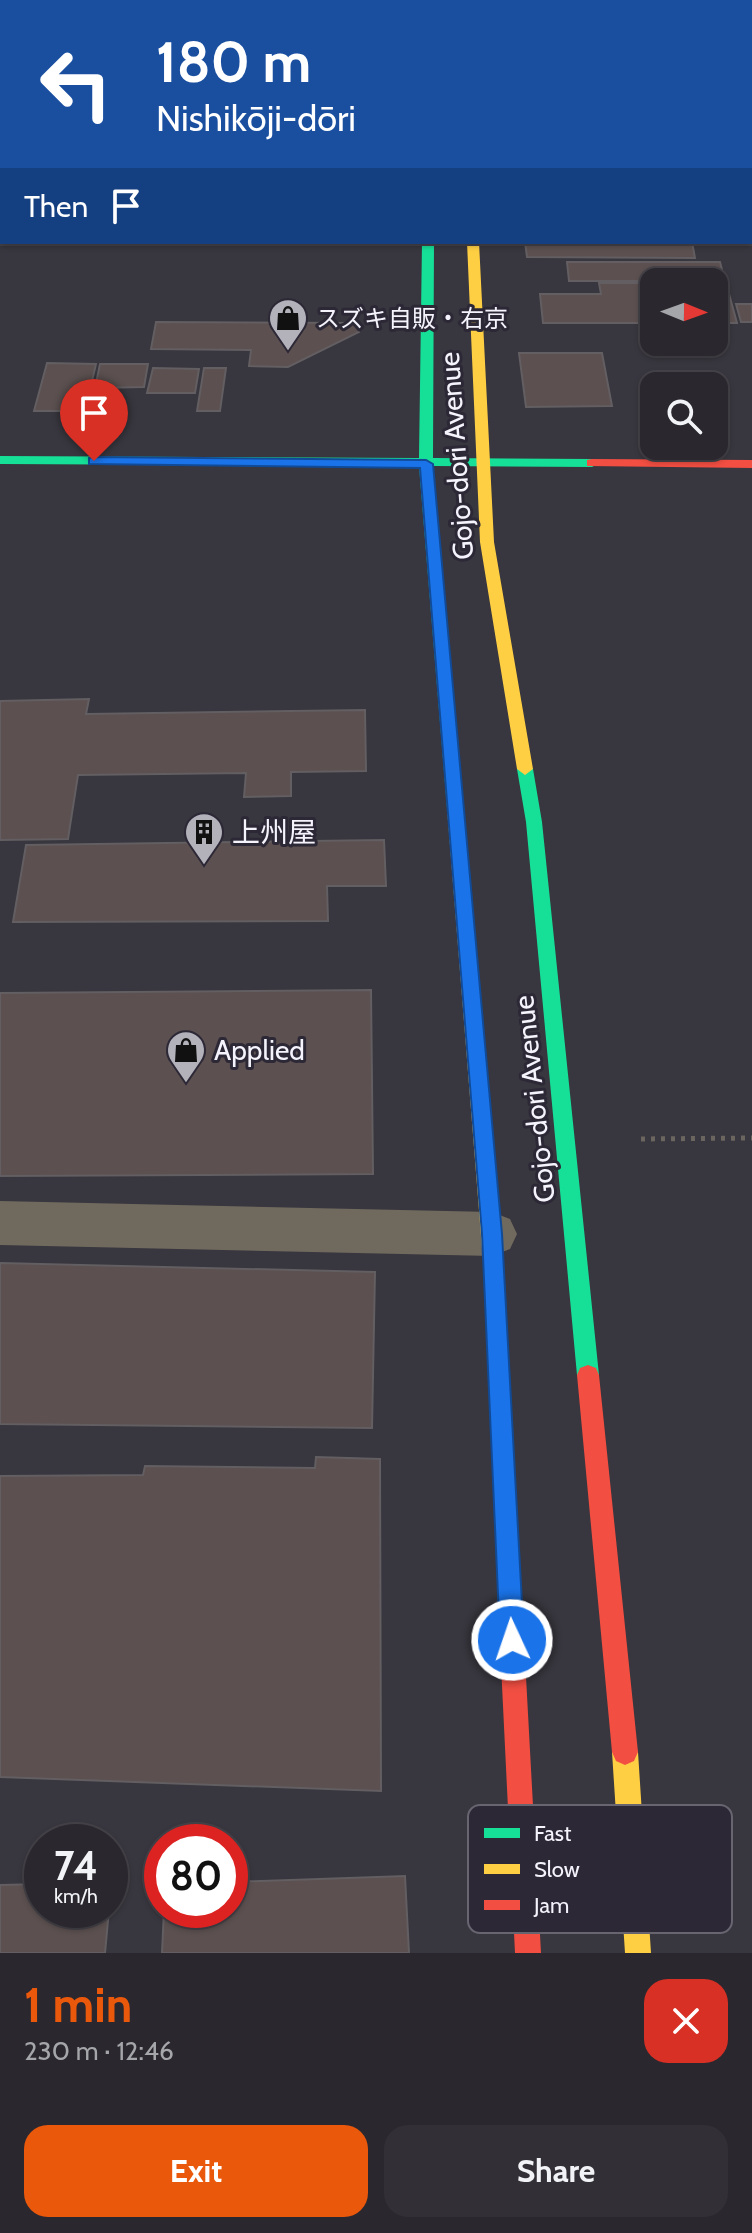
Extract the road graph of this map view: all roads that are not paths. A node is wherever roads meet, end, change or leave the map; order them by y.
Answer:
1 (428, 244) edge
2 (473, 244) edge
3 (0, 460) edge
4 (426, 464) junction
5 (481, 464) junction
6 (752, 464) edge
7 (0, 1223) edge
8 (492, 1234) junction
9 (521, 1805) edge
10 (630, 1805) edge
11 (527, 1933) edge
12 (637, 1933) edge
13 (528, 1953) edge
14 (638, 1953) edge

1 - 4 main road, Gojo-dori Avenue
2 - 5 main road, Gojo-dori Avenue
3 - 4 main road
4 - 5 main road
4 - 8 main road, Gojo-dori Avenue
5 - 6 main road
5 - 10 main road, Gojo-dori Avenue
7 - 8 street
8 - 9 main road, Gojo-dori Avenue
11 - 13 main road, Gojo-dori Avenue
12 - 14 main road, Gojo-dori Avenue

